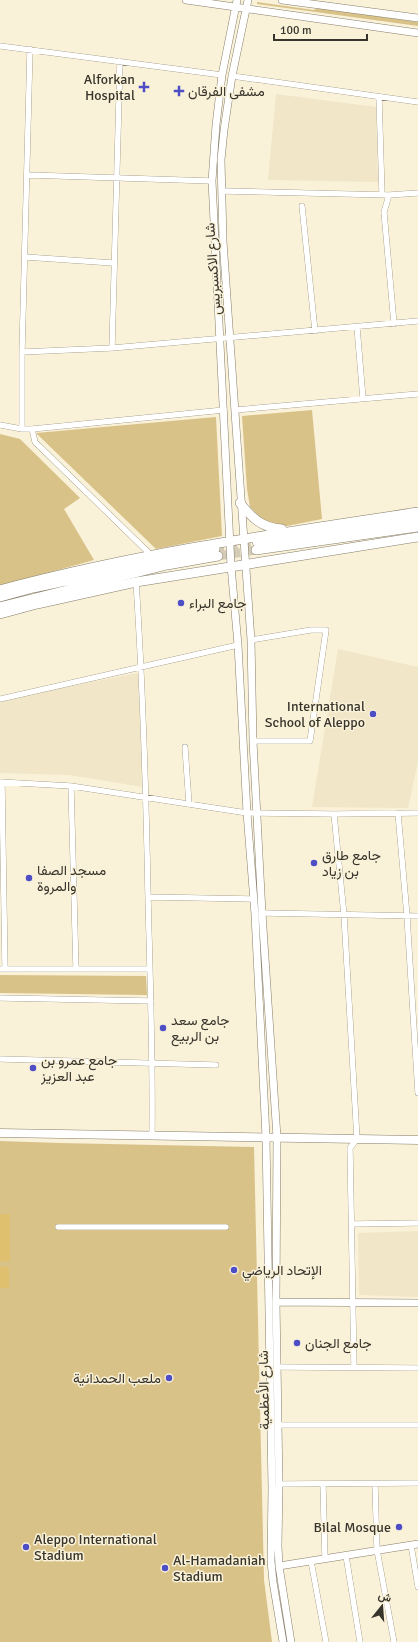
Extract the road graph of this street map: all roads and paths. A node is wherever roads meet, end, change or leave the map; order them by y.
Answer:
1 (186, 0) edge
2 (248, 0) edge
3 (282, 0) edge
4 (236, 3) edge
5 (246, 8) junction
6 (418, 18) edge
7 (418, 33) edge
8 (0, 46) edge
9 (30, 50) junction
10 (120, 61) junction
11 (222, 75) junction
12 (232, 76) junction
13 (379, 97) junction
14 (418, 102) edge
15 (28, 175) junction
16 (117, 179) junction
17 (212, 181) junction
18 (222, 191) junction
19 (418, 193) edge
20 (382, 194) junction
21 (388, 195) junction
22 (302, 206) dead end
23 (25, 257) junction
24 (113, 263) junction
25 (418, 321) edge
26 (394, 324) junction
27 (357, 327) junction
28 (315, 331) junction
29 (230, 338) junction
30 (221, 339) junction
31 (112, 348) junction
32 (22, 352) junction
33 (418, 394) edge
34 (363, 399) junction
35 (224, 410) junction
36 (235, 410) junction
37 (0, 425) edge
38 (22, 429) junction
39 (32, 429) junction
40 (240, 503) junction
41 (418, 512) edge
42 (418, 518) edge
43 (418, 527) edge
44 (296, 530) junction
45 (418, 537) edge
46 (242, 538) junction
47 (230, 540) junction
48 (216, 553) tunnel mouth
49 (152, 556) junction
50 (244, 563) junction
51 (231, 566) junction
52 (136, 582) junction
53 (0, 590) edge
54 (34, 593) junction
55 (0, 597) edge
56 (0, 606) edge
57 (0, 614) edge
58 (251, 640) junction
59 (238, 645) junction
60 (142, 667) junction
61 (0, 699) edge
62 (253, 741) junction
63 (184, 747) dead end
64 (1, 782) edge
65 (71, 786) junction
66 (146, 798) junction
67 (189, 804) junction
68 (247, 813) junction
69 (257, 813) junction
70 (398, 813) junction
71 (418, 813) edge
72 (334, 814) junction
73 (148, 897) junction
74 (253, 899) junction
75 (262, 913) junction
76 (344, 915) junction
77 (407, 916) junction
78 (418, 916) edge
79 (2, 969) edge
80 (76, 969) junction
81 (150, 969) junction
82 (0, 998) edge
83 (151, 1001) junction
84 (0, 1059) edge
85 (153, 1063) junction
86 (216, 1065) dead end
87 (418, 1093) edge
88 (0, 1132) edge
89 (152, 1135) junction
90 (266, 1137) junction
91 (277, 1138) junction
92 (357, 1139) junction
93 (418, 1140) edge
94 (418, 1223) edge
95 (352, 1224) junction
96 (58, 1227) dead end
97 (226, 1227) dead end
98 (276, 1302) junction
99 (354, 1303) junction
100 (418, 1303) edge
101 (277, 1367) junction
102 (354, 1368) junction
103 (418, 1368) edge
104 (278, 1425) junction
105 (418, 1425) edge
106 (418, 1483) edge
107 (279, 1484) junction
108 (323, 1484) junction
109 (375, 1484) junction
110 (414, 1544) edge
111 (377, 1550) junction
112 (346, 1556) junction
113 (325, 1559) junction
114 (311, 1561) junction
115 (279, 1566) junction
116 (418, 1587) edge
117 (283, 1642) edge
118 (291, 1642) edge
119 (326, 1642) edge
120 (360, 1642) edge
121 (394, 1642) edge

1 - 4 street
2 - 5 street, شارع الاكسبريس
3 - 6 street
4 - 5 street
4 - 11 street
5 - 7 street
5 - 12 street, شارع الاكسبريس
8 - 9 street
9 - 10 street
9 - 15 street
10 - 11 street
10 - 16 street
11 - 17 street
12 - 13 street
12 - 18 street, شارع الاكسبريس
13 - 14 street
13 - 20 street
15 - 16 street
15 - 23 street
16 - 17 street
16 - 24 street
17 - 30 street
18 - 20 street
18 - 29 street, شارع الاكسبريس
19 - 21 street
20 - 21 street
21 - 26 street
22 - 28 street
23 - 24 street
23 - 32 street
24 - 31 street
25 - 26 street
26 - 27 street
27 - 28 street
27 - 34 street
28 - 29 street
29 - 30 street
29 - 36 street, شارع الاكسبريس
30 - 31 street
30 - 35 street
31 - 32 street
32 - 38 street
33 - 34 street
34 - 36 street
35 - 39 street
35 - 47 street
36 - 40 street, شارع الاكسبريس
37 - 38 street
38 - 39 street
39 - 49 street
40 - 44 main road
40 - 46 street, شارع الاكسبريس
41 - 44 main road
42 - 43 main road
44 - 46 main road
45 - 50 main road
46 - 47 main road
46 - 50 street, شارع الاكسبريس
47 - 49 main road
47 - 51 street
48 - 54 main road
49 - 54 main road
50 - 51 main road
50 - 58 street, شارع الاكسبريس
51 - 52 main road
51 - 59 street
52 - 54 main road
52 - 60 street
53 - 54 main road
54 - 55 main road
54 - 56 main road
54 - 57 main road
58 - 62 street, شارع الاكسبريس
58 - 62 street
59 - 60 street
59 - 68 street
60 - 61 street
60 - 66 street
62 - 69 street, شارع الاكسبريس
63 - 67 street
64 - 65 street
64 - 79 street
65 - 66 street
65 - 80 street
66 - 67 street
66 - 73 street
67 - 68 street
68 - 69 street
68 - 74 street
69 - 72 street
69 - 75 street, شارع الأعظمية
70 - 71 street
70 - 72 street
70 - 77 street
72 - 76 street
73 - 74 street
73 - 81 street
74 - 90 street
75 - 76 street
75 - 91 street, شارع الأعظمية
76 - 77 street
76 - 92 street
77 - 78 street
77 - 87 street
79 - 80 street
80 - 81 street
81 - 83 street
82 - 83 street
83 - 85 street
84 - 85 street
85 - 86 street
85 - 89 street
88 - 89 main road
89 - 90 main road
90 - 91 main road
90 - 117 street
91 - 92 main road
91 - 98 street, شارع الأعظمية
92 - 93 main road
92 - 95 street
94 - 95 street
95 - 99 street
96 - 97 street
98 - 99 street
98 - 101 street, شارع الأعظمية
99 - 100 street
99 - 102 street
101 - 102 street
101 - 104 street, شارع الأعظمية
102 - 103 street
104 - 105 street
104 - 107 street, شارع الأعظمية
106 - 109 street
107 - 108 street
107 - 115 street, شارع الأعظمية
108 - 109 street
108 - 113 street
109 - 111 street
110 - 111 street
110 - 116 street
111 - 112 street
111 - 121 street
112 - 113 street
112 - 120 street
113 - 114 street
114 - 115 street
114 - 119 street
115 - 118 street, شارع الأعظمية

